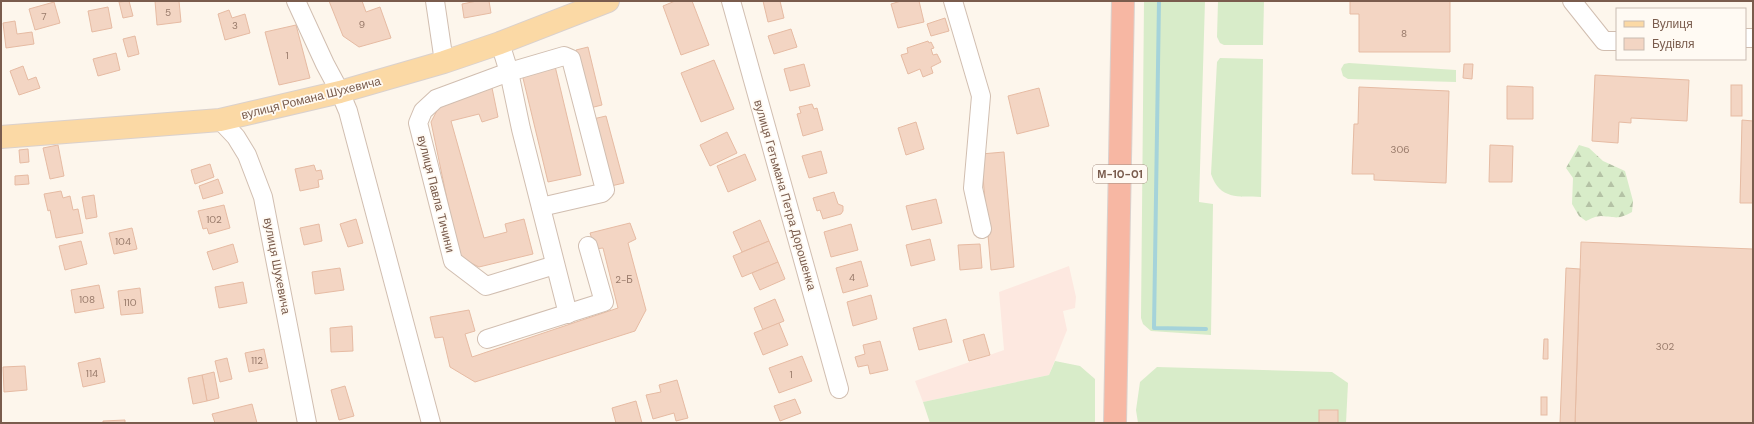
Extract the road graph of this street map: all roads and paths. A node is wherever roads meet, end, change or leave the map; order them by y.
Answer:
1 (296, 1) edge
2 (435, 1) edge
3 (608, 1) edge
4 (731, 1) edge
5 (953, 1) edge
6 (1123, 1) edge
7 (1572, 1) edge
8 (1616, 41) edge
9 (500, 43) junction
10 (444, 62) junction
11 (509, 72) junction
12 (340, 92) junction
13 (220, 120) junction
14 (1, 137) edge
15 (541, 207) junction
16 (982, 229) dead end
17 (588, 246) dead end
18 (556, 265) junction
19 (568, 314) junction
20 (487, 339) dead end
21 (839, 389) dead end
22 (307, 423) edge
23 (431, 423) edge
24 (1115, 423) edge

1 - 12 street
2 - 10 street
3 - 9 main road, вулиця Романа Шухевича
4 - 21 street, вулиця Гетьмана Петра Дорошенка
5 - 16 street
6 - 24 highway, М-10-01
7 - 8 street
9 - 10 main road, вулиця Романа Шухевича
9 - 11 street
10 - 12 main road, вулиця Романа Шухевича
11 - 15 street
11 - 15 street, вулиця Павла Тичини
11 - 18 street, вулиця Павла Тичини
12 - 13 main road, вулиця Романа Шухевича
12 - 23 street
13 - 14 main road, вулиця Романа Шухевича
13 - 22 street, вулиця Шухевича
15 - 18 street
17 - 19 street
18 - 19 street
19 - 20 street

